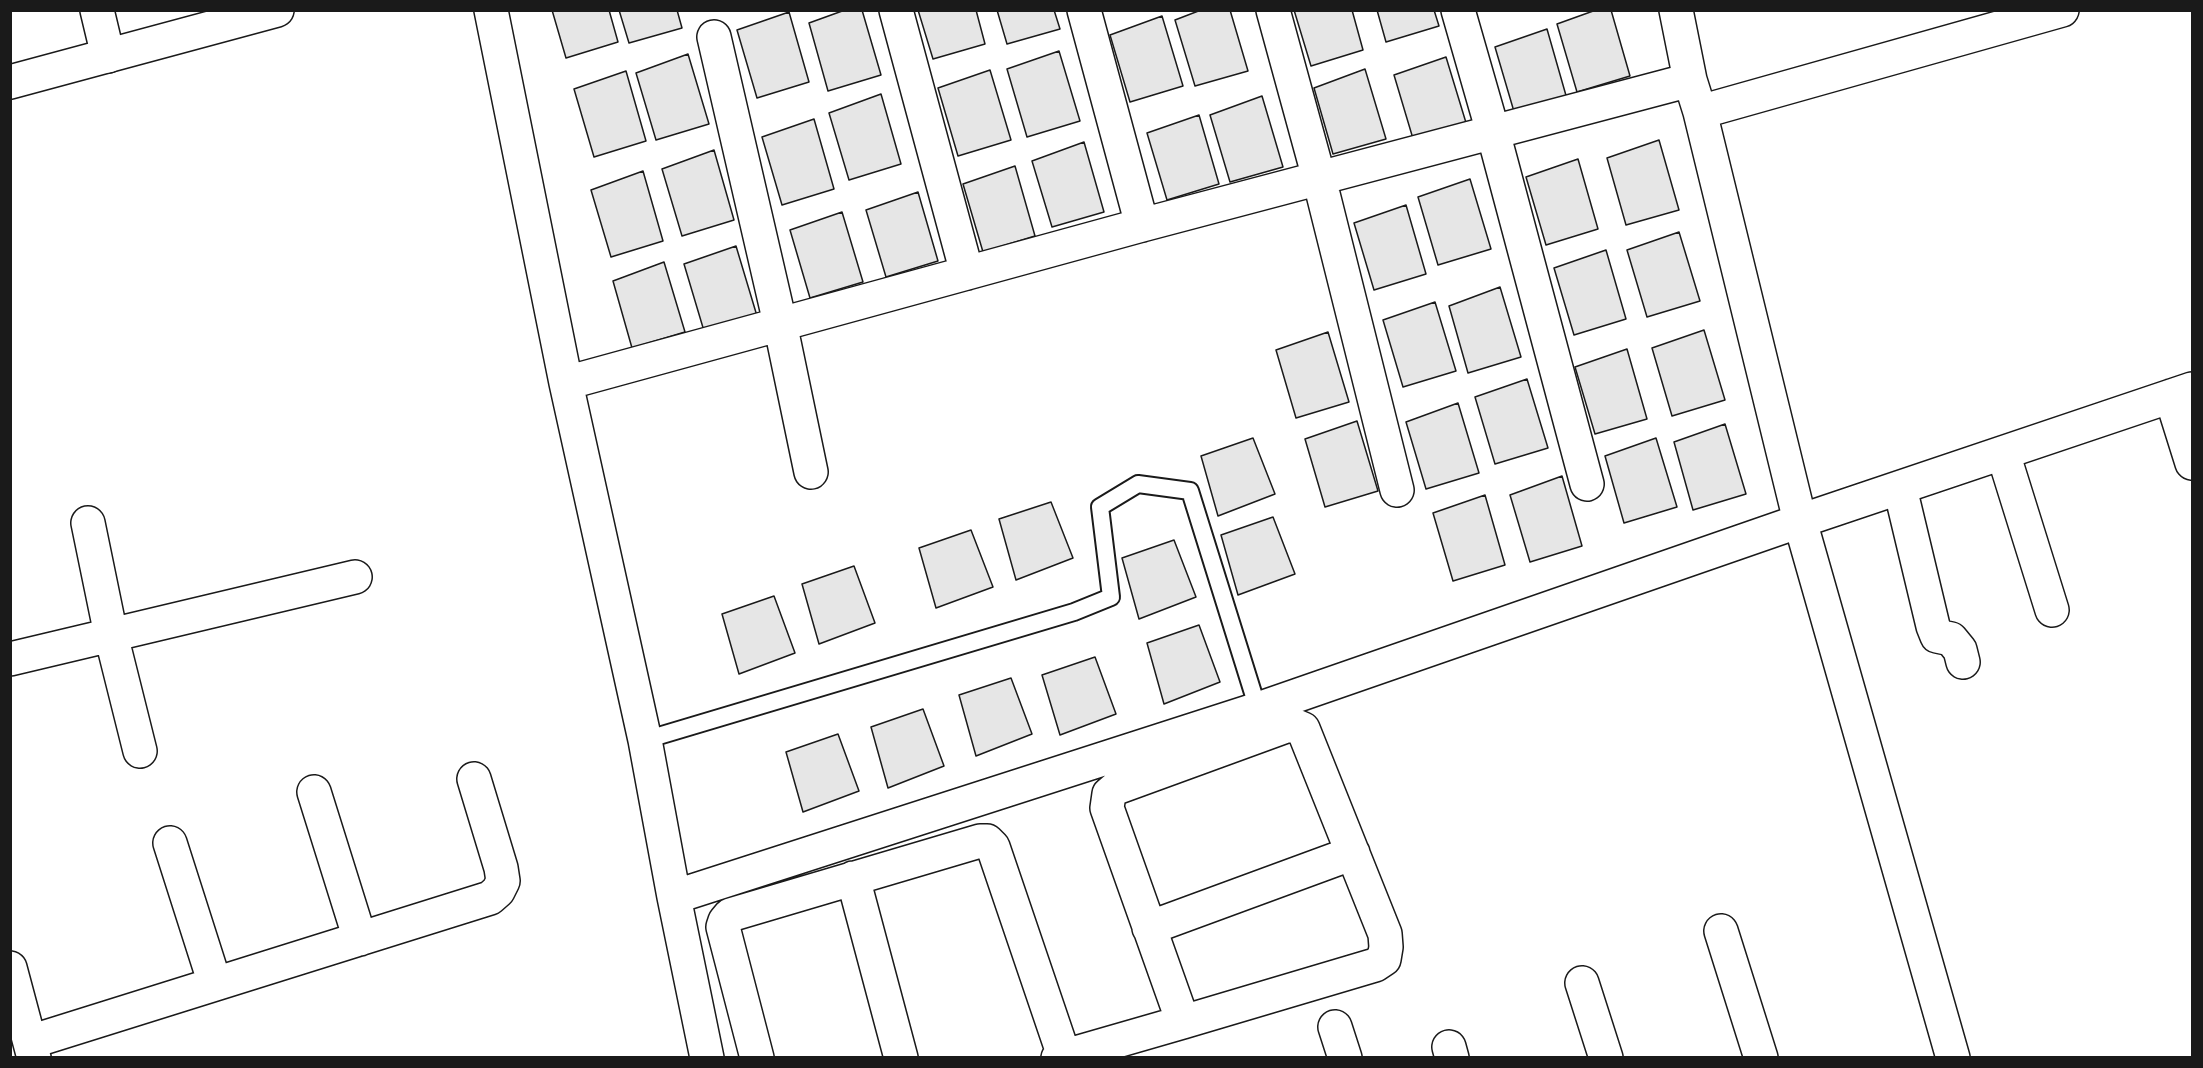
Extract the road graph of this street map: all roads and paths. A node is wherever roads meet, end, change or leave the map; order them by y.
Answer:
1 (97, 10) edge
2 (277, 10) edge
3 (491, 10) edge
4 (896, 10) edge
5 (1084, 10) edge
6 (1273, 10) edge
7 (1458, 10) edge
8 (1676, 10) edge
9 (2062, 10) edge
10 (714, 37) dead end
11 (108, 56) junction
12 (1690, 80) junction
13 (10, 82) edge
14 (1700, 112) junction
15 (1493, 132) junction
16 (1319, 178) junction
17 (1142, 225) junction
18 (967, 273) junction
19 (780, 323) junction
20 (566, 383) junction
21 (2182, 393) edge
22 (2003, 453) junction
23 (2193, 463) edge
24 (811, 472) dead end
25 (1587, 484) dead end
26 (1900, 488) junction
27 (1397, 490) dead end
28 (1800, 521) junction
29 (88, 523) dead end
30 (355, 577) dead end
31 (2052, 610) dead end
32 (111, 635) junction
33 (10, 659) edge
34 (1963, 662) dead end
35 (1258, 709) junction
36 (645, 740) junction
37 (140, 752) dead end
38 (474, 779) dead end
39 (315, 792) dead end
40 (170, 843) dead end
41 (1353, 853) junction
42 (853, 879) junction
43 (674, 897) junction
44 (1149, 928) junction
45 (1721, 931) dead end
46 (360, 939) junction
47 (10, 968) edge
48 (1582, 983) dead end
49 (215, 984) junction
50 (1183, 1022) junction
51 (1116, 1049) edge
52 (32, 1050) edge
53 (1061, 1057) edge
54 (707, 1058) edge
55 (758, 1058) edge
56 (901, 1058) edge
57 (1606, 1058) edge
58 (1761, 1058) edge
59 (1953, 1058) edge

1 - 11 street
2 - 11 street
3 - 20 street
4 - 18 street
5 - 17 street
6 - 16 street
7 - 15 street
8 - 12 street
9 - 14 street
10 - 19 street
11 - 13 street
12 - 14 street
12 - 15 street
14 - 28 street
15 - 16 street
15 - 25 street
16 - 17 street
16 - 27 street
17 - 18 street
18 - 19 street
19 - 20 street
19 - 24 street
20 - 36 street
21 - 22 street
21 - 23 street
22 - 26 street
22 - 31 street
26 - 28 street
26 - 34 street
28 - 35 street
28 - 59 street
29 - 32 street
30 - 32 street
32 - 33 street
32 - 37 street
35 - 36 lane
35 - 43 street
36 - 43 street
38 - 46 street
39 - 46 street
40 - 49 street
41 - 44 street
41 - 44 street
41 - 50 street
42 - 53 street
42 - 55 street
42 - 56 street
43 - 54 street
44 - 50 street
45 - 58 street
46 - 49 street
47 - 52 street
48 - 57 street
49 - 52 street
50 - 51 street
51 - 53 street

